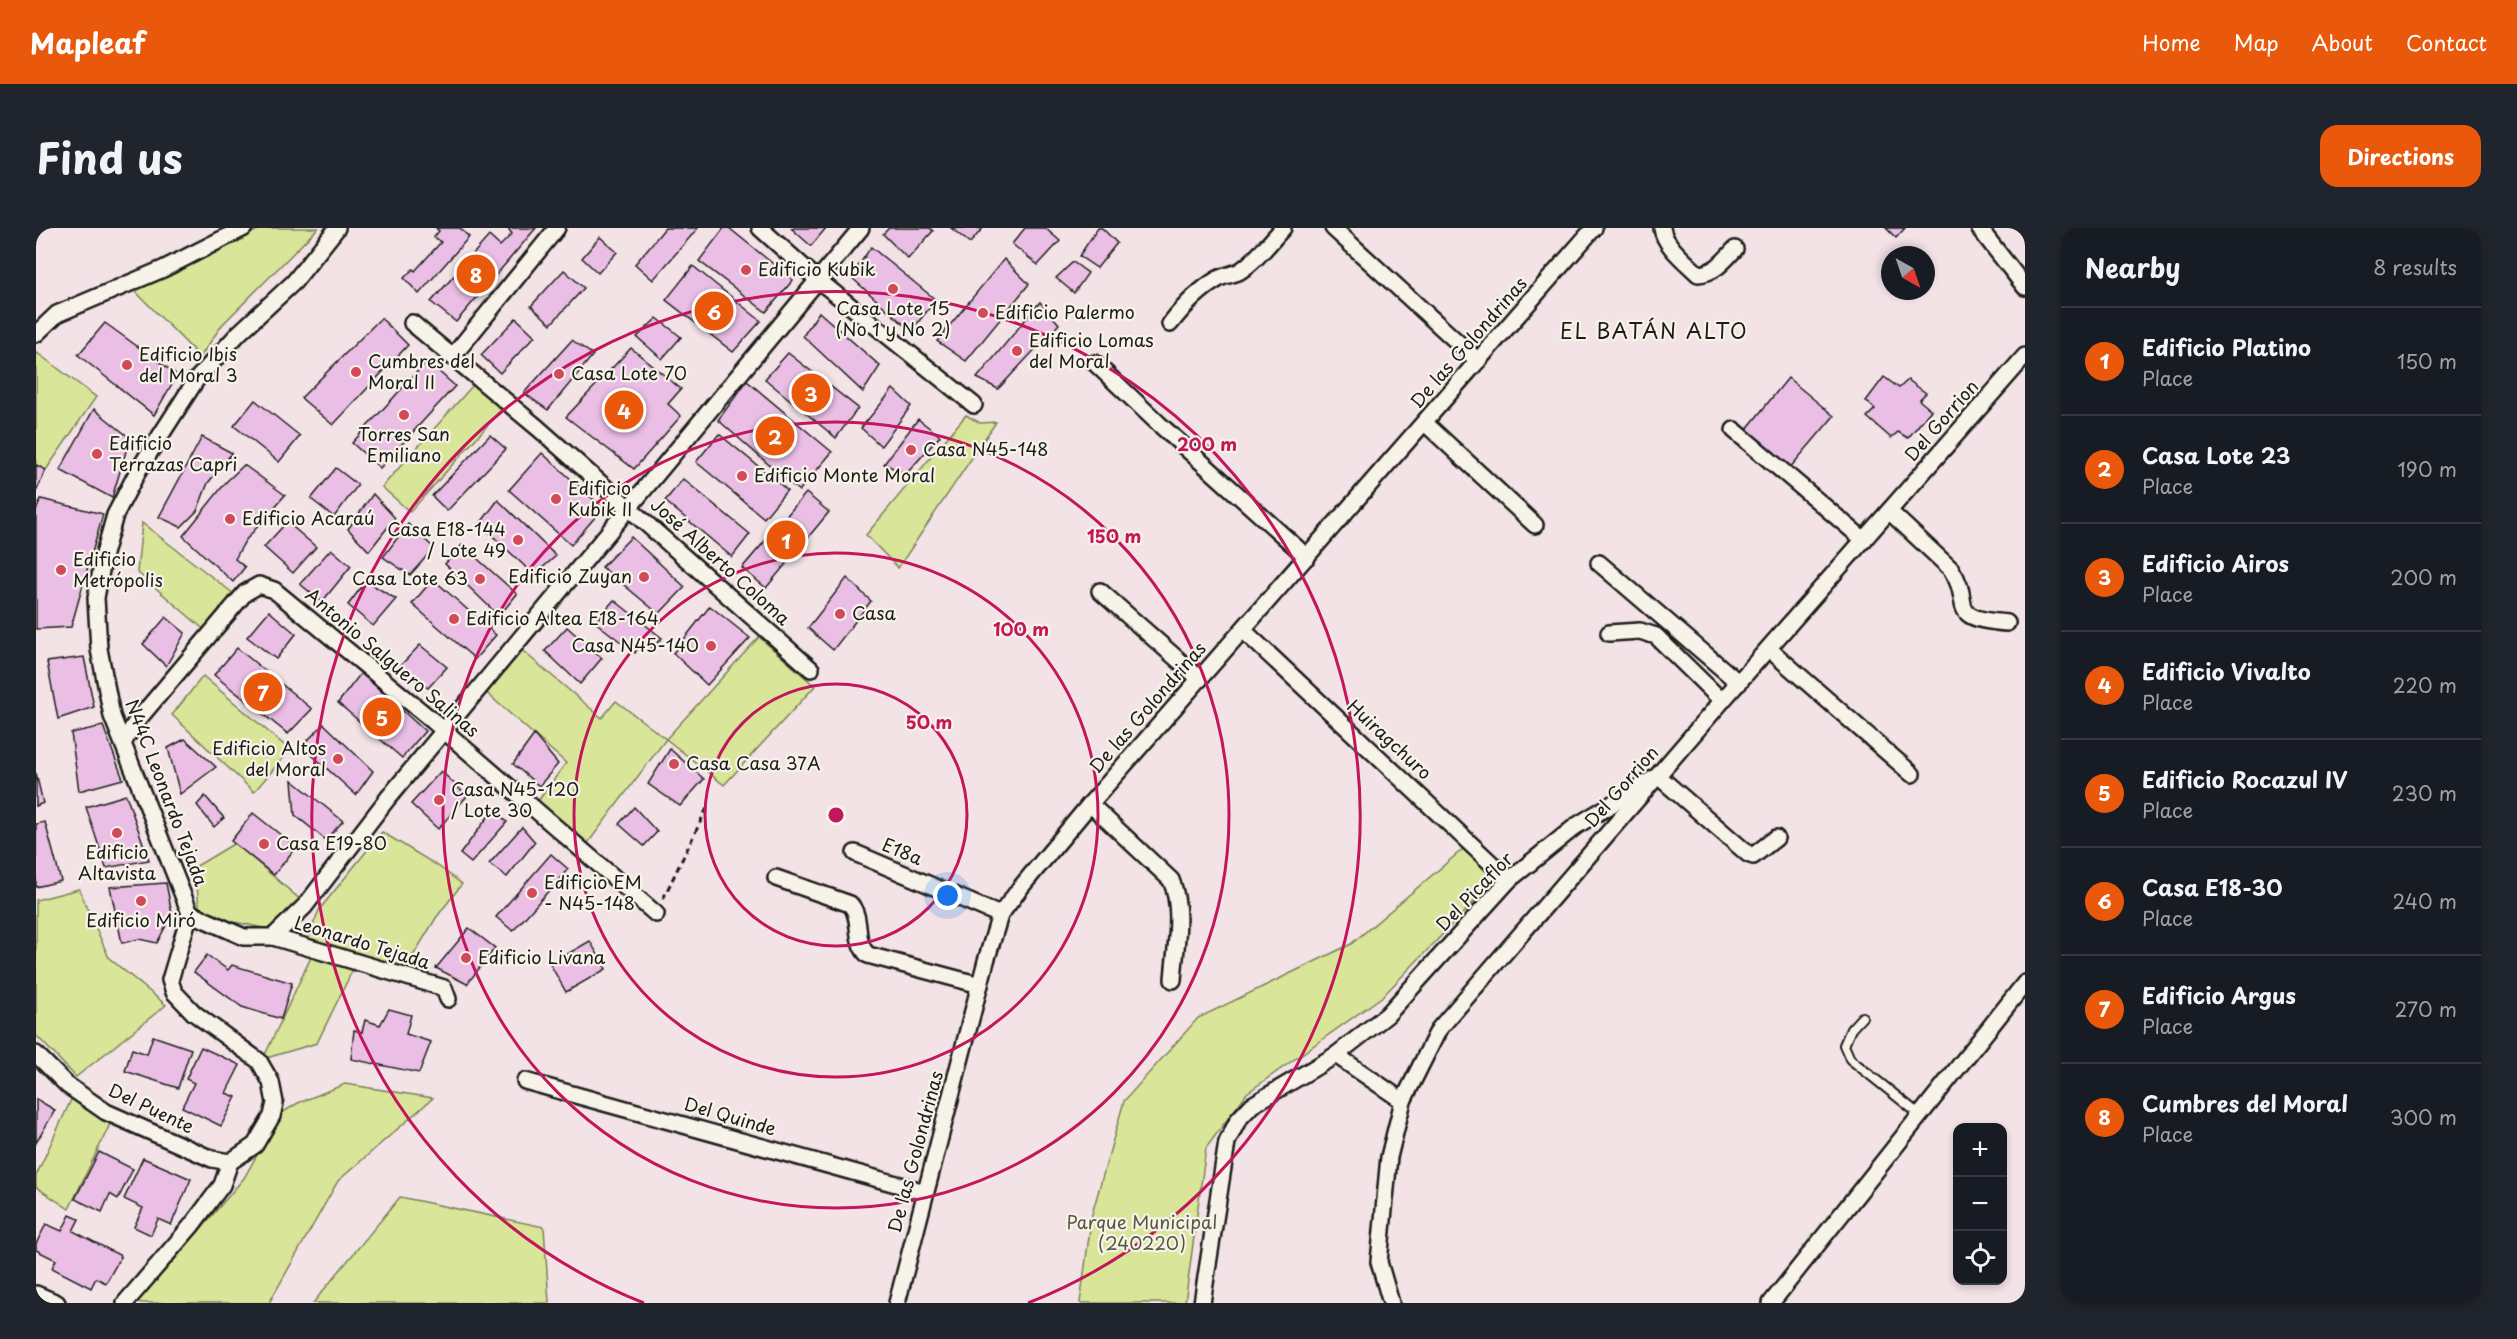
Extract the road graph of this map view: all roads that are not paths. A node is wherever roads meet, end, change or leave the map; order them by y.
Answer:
1 (244, 228) edge
2 (337, 228) edge
3 (557, 228) edge
4 (760, 228) edge
5 (861, 228) edge
6 (1283, 228) edge
7 (1333, 228) edge
8 (1594, 228) edge
9 (1662, 228) edge
10 (1979, 228) edge
11 (1735, 249) dead end
12 (818, 280) junction
13 (2025, 287) edge
14 (412, 323) dead end
15 (1170, 324) dead end
16 (36, 334) edge
17 (453, 356) junction
18 (2025, 356) edge
19 (1478, 361) junction
20 (1095, 363) dead end
21 (974, 405) dead end
22 (1425, 423) junction
23 (1734, 430) dead end
24 (630, 508) junction
25 (1889, 511) junction
26 (1535, 525) dead end
27 (1864, 540) junction
28 (1307, 557) junction
29 (1599, 563) dead end
30 (1100, 591) dead end
31 (2007, 623) dead end
32 (1243, 630) junction
33 (1609, 633) dead end
34 (1769, 649) junction
35 (811, 669) dead end
36 (1200, 678) junction
37 (1739, 683) junction
38 (1722, 701) junction
39 (444, 731) junction
40 (123, 743) junction
41 (1912, 774) dead end
42 (1658, 776) junction
43 (1090, 804) junction
44 (1776, 838) dead end
45 (855, 853) dead end
46 (776, 878) dead end
47 (1509, 880) junction
48 (190, 913) junction
49 (656, 914) road end
50 (1000, 915) junction
51 (273, 936) junction
52 (1173, 980) dead end
53 (2025, 983) edge
54 (980, 985) junction
55 (448, 999) dead end
56 (1862, 1017) dead end
57 (36, 1054) edge
58 (1336, 1055) junction
59 (525, 1081) dead end
60 (1403, 1101) junction
61 (1920, 1115) junction
62 (230, 1162) junction
63 (925, 1192) junction
64 (36, 1294) edge
65 (57, 1303) edge
66 (125, 1303) edge
67 (897, 1303) edge
68 (1202, 1303) edge
69 (1391, 1303) edge
70 (1771, 1303) edge

1 - 16 street
2 - 40 street, N44C Leonardo Tejada
3 - 17 street
4 - 12 street
5 - 12 street
6 - 15 street
7 - 19 street
8 - 19 street, De las Golondrinas
9 - 11 street
10 - 13 street
12 - 21 street
12 - 24 street
14 - 17 street, José Alberto Coloma
17 - 24 street, José Alberto Coloma
18 - 25 street, Del Gorrion
19 - 22 street, De las Golondrinas
20 - 28 street
22 - 26 street
22 - 28 street, De las Golondrinas
23 - 27 street
24 - 35 street, José Alberto Coloma
24 - 39 street
25 - 27 street, Del Gorrion
25 - 31 street
27 - 34 street, Del Gorrion
28 - 32 street, De las Golondrinas
29 - 37 street
30 - 36 street
32 - 36 street, De las Golondrinas
32 - 47 street, Huiragchuro
33 - 38 street
34 - 37 street, Del Gorrion
34 - 41 street
36 - 43 street, De las Golondrinas
37 - 38 street, Del Gorrion
38 - 42 street, Del Gorrion
39 - 40 street, Antonio Salguero Salinas
39 - 49 street, Antonio Salguero Salinas
39 - 51 street
40 - 48 street, N44C Leonardo Tejada
42 - 44 street
42 - 47 street, Del Picaflor
42 - 60 street, Del Gorrion
43 - 50 street, De las Golondrinas
43 - 52 street
45 - 50 street, E18a
46 - 54 street
47 - 58 street, Del Picaflor
48 - 51 street, Leonardo Tejada
48 - 62 street
50 - 54 street, De las Golondrinas
51 - 55 street, Leonardo Tejada
53 - 61 street
54 - 63 street, De las Golondrinas
56 - 61 lane
57 - 62 street, Del Puente
58 - 60 street
58 - 68 street, Del Picaflor
59 - 63 street, Del Quinde
60 - 69 street, Del Gorrion
61 - 70 street
62 - 66 street
63 - 67 street, De las Golondrinas
64 - 65 street

